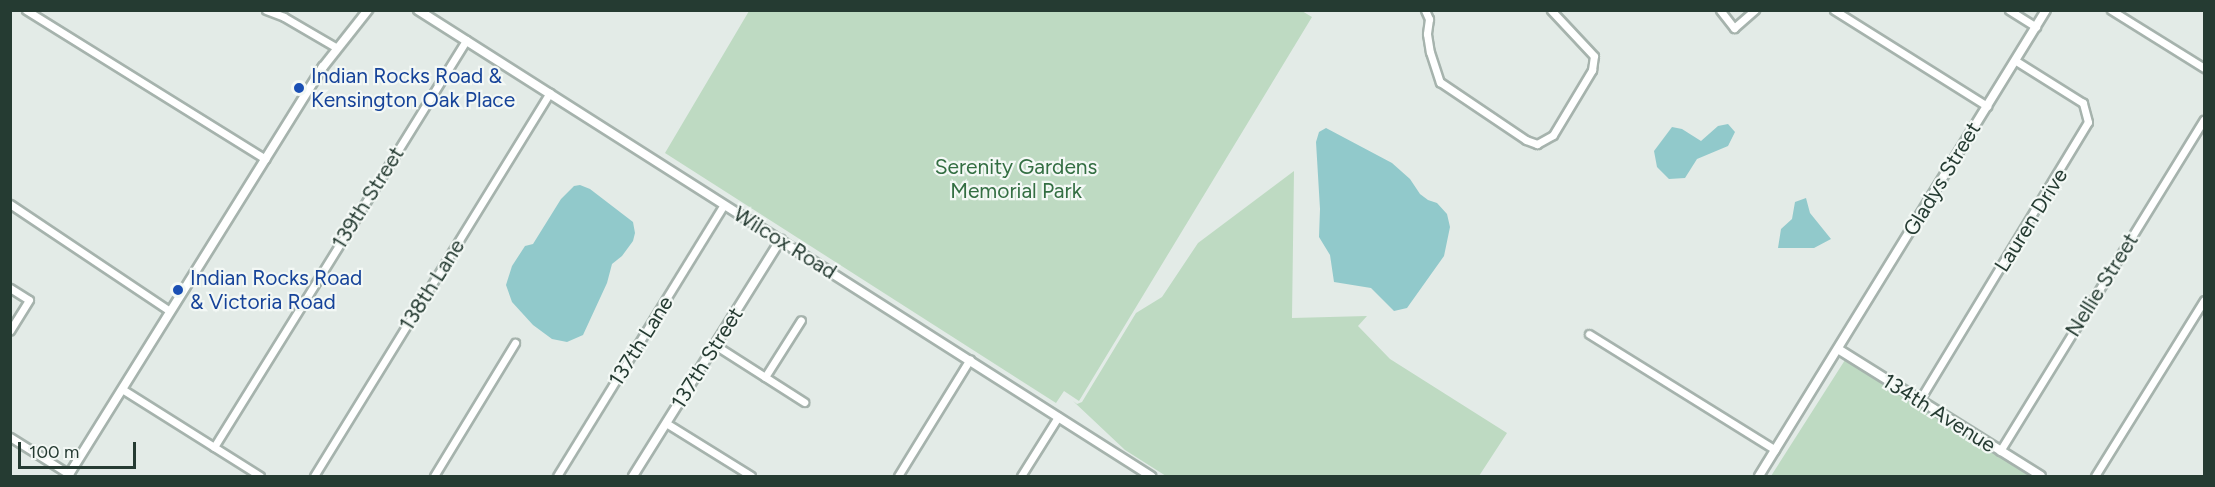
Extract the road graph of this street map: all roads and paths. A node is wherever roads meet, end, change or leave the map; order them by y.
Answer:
1 (26, 10) edge
2 (266, 10) edge
3 (368, 10) edge
4 (418, 10) edge
5 (1425, 10) edge
6 (1551, 10) edge
7 (1720, 10) edge
8 (1755, 10) edge
9 (1834, 10) edge
10 (2009, 10) edge
11 (2046, 10) edge
12 (2111, 10) edge
13 (2036, 27) junction
14 (466, 40) junction
15 (337, 48) junction
16 (2016, 61) junction
17 (2205, 68) edge
18 (550, 93) junction
19 (1987, 106) junction
20 (2205, 120) edge
21 (265, 159) junction
22 (10, 204) edge
23 (724, 205) junction
24 (781, 239) junction
25 (10, 288) edge
26 (2205, 300) edge
27 (170, 310) junction
28 (801, 320) dead end
29 (10, 330) edge
30 (1589, 334) dead end
31 (514, 343) dead end
32 (714, 345) junction
33 (1838, 349) junction
34 (970, 359) junction
35 (765, 377) junction
36 (122, 389) junction
37 (1919, 401) junction
38 (804, 402) dead end
39 (1058, 417) junction
40 (666, 423) junction
41 (10, 437) edge
42 (214, 447) junction
43 (1775, 450) junction
44 (2000, 451) junction
45 (68, 475) edge
46 (260, 477) edge
47 (314, 477) edge
48 (434, 477) edge
49 (557, 477) edge
50 (633, 477) edge
51 (752, 477) edge
52 (898, 477) edge
53 (1021, 477) edge
54 (1151, 477) edge
55 (1759, 477) edge
56 (2041, 477) edge
57 (2095, 477) edge

1 - 21 street
2 - 15 street
3 - 15 street
4 - 14 street, Wilcox Road
5 - 6 street
7 - 8 street
9 - 19 street
10 - 13 street
11 - 13 street, Gladys Street
12 - 17 street
13 - 16 street, Gladys Street
14 - 18 street, Wilcox Road
14 - 42 street, 139th Street
15 - 21 street
16 - 19 street, Gladys Street
16 - 37 street, Lauren Drive
18 - 23 street, Wilcox Road
18 - 47 street, 138th Lane
19 - 33 street, Gladys Street
20 - 44 street, Nellie Street
21 - 27 street
22 - 27 street
23 - 24 street, Wilcox Road
23 - 49 street, 137th Lane
24 - 32 street, 137th Street
24 - 34 street, Wilcox Road
25 - 29 street
26 - 57 street
27 - 36 street
28 - 35 street
30 - 43 street
31 - 48 street
32 - 35 street
32 - 40 street, 137th Street
33 - 37 street, 134th Avenue
33 - 43 street, Gladys Street
34 - 39 street, Wilcox Road
34 - 52 street
35 - 38 street
36 - 42 street
36 - 45 street
37 - 44 street, 134th Avenue
39 - 53 street
39 - 54 street, Wilcox Road
40 - 50 street, 137th Street
40 - 51 street
41 - 45 street
42 - 46 street
43 - 55 street, Gladys Street
44 - 56 street, 134th Avenue

